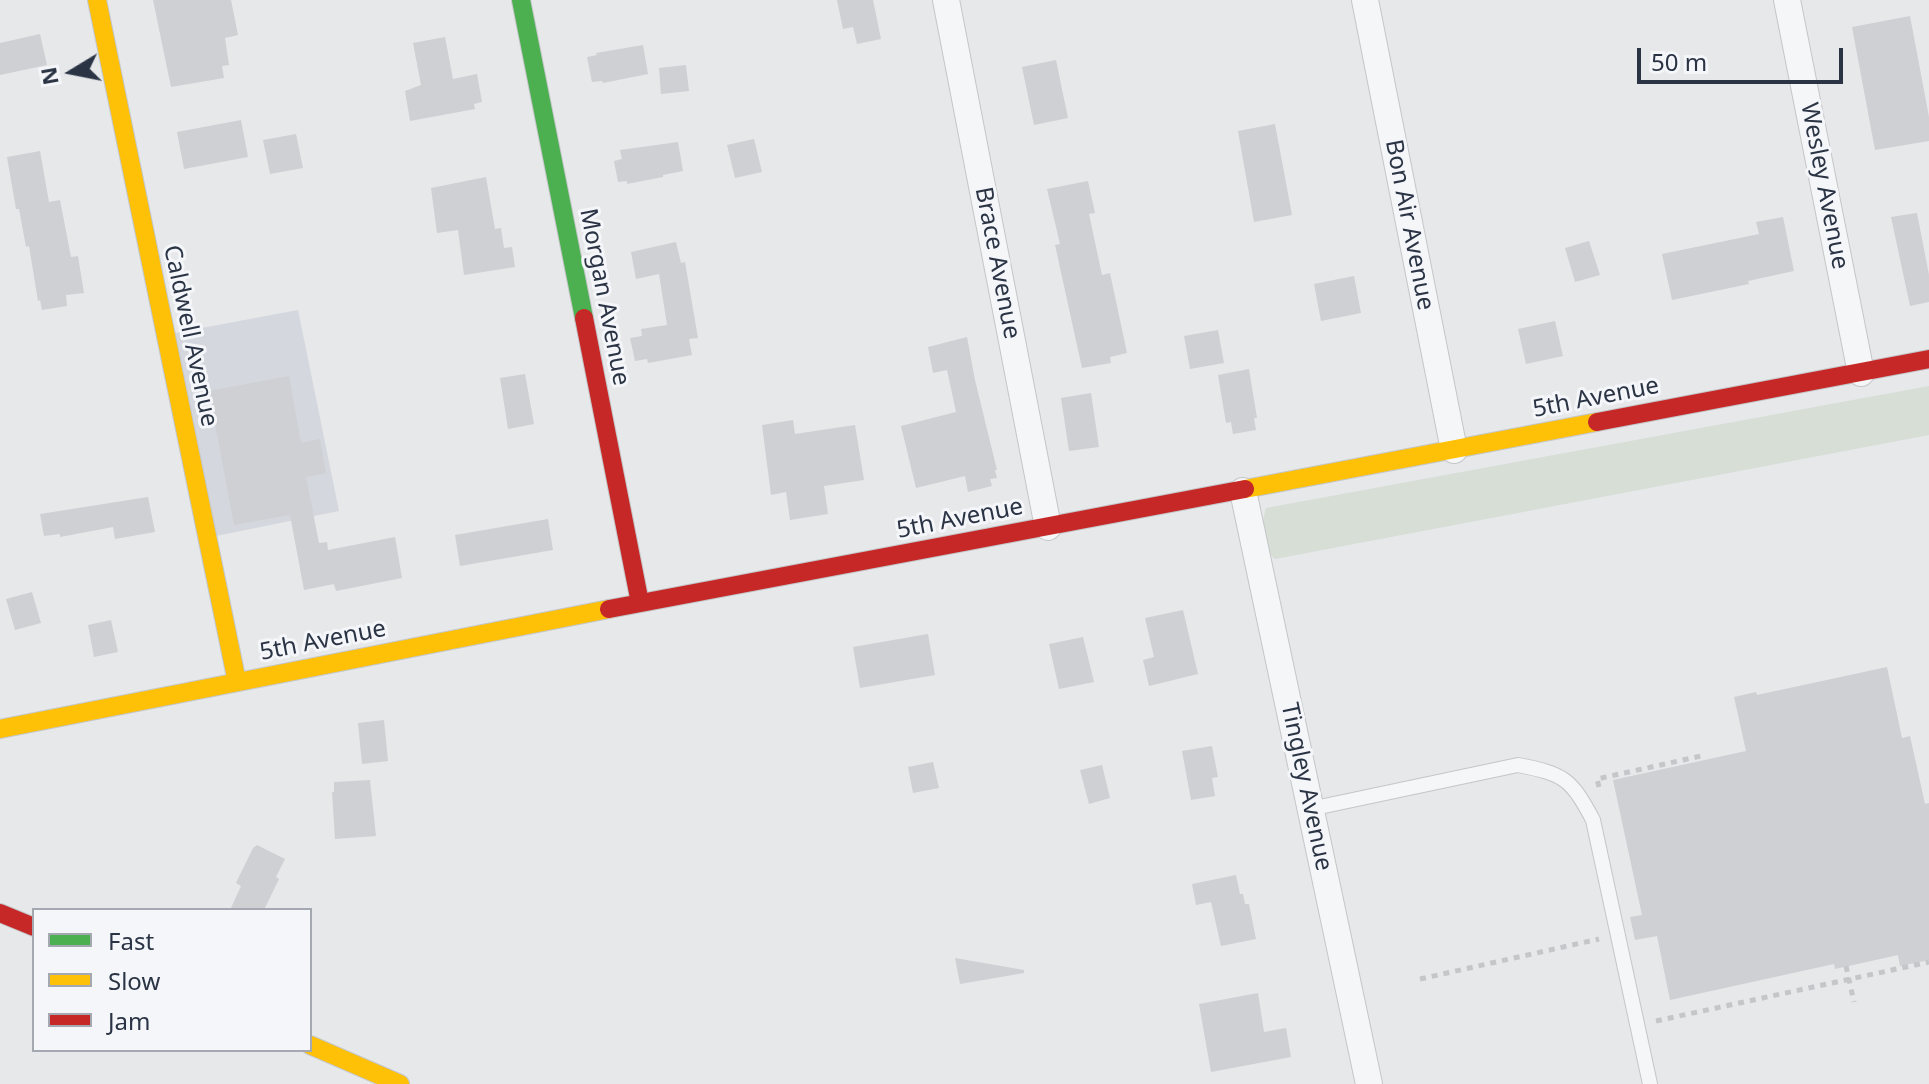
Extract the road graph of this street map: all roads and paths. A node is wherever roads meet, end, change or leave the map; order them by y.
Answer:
1 (97, 0) edge
2 (521, 0) edge
3 (946, 0) edge
4 (1365, 0) edge
5 (1787, 0) edge
6 (1929, 359) edge
7 (1861, 373) junction
8 (1454, 450) junction
9 (1243, 491) junction
10 (1048, 527) junction
11 (640, 603) junction
12 (237, 682) junction
13 (0, 729) edge
14 (1701, 756) dead end
15 (1601, 795) dead end
16 (1310, 809) junction
17 (0, 913) edge
18 (32, 926) edge
19 (1618, 935) junction
20 (1929, 962) edge
21 (1846, 966) dead end
22 (1420, 979) dead end
23 (1849, 980) junction
24 (1854, 1002) dead end
25 (1650, 1022) dead end
26 (312, 1046) edge
27 (400, 1084) edge
28 (1369, 1084) edge
29 (1650, 1084) edge

1 - 12 street, Caldwell Avenue
2 - 11 street, Morgan Avenue
3 - 10 street, Brace Avenue
4 - 8 street, Bon Air Avenue
5 - 7 street, Wesley Avenue
6 - 7 street, 5th Avenue
7 - 8 street, 5th Avenue
8 - 9 street, 5th Avenue
9 - 10 street, 5th Avenue
9 - 16 street, Tingley Avenue
10 - 11 street, 5th Avenue
11 - 12 street, 5th Avenue
12 - 13 street, 5th Avenue
14 - 15 path
16 - 19 lane
16 - 28 street, Tingley Avenue
17 - 18 street
19 - 22 path
19 - 29 lane
20 - 23 path
21 - 23 path
23 - 24 path
23 - 25 path
26 - 27 street

